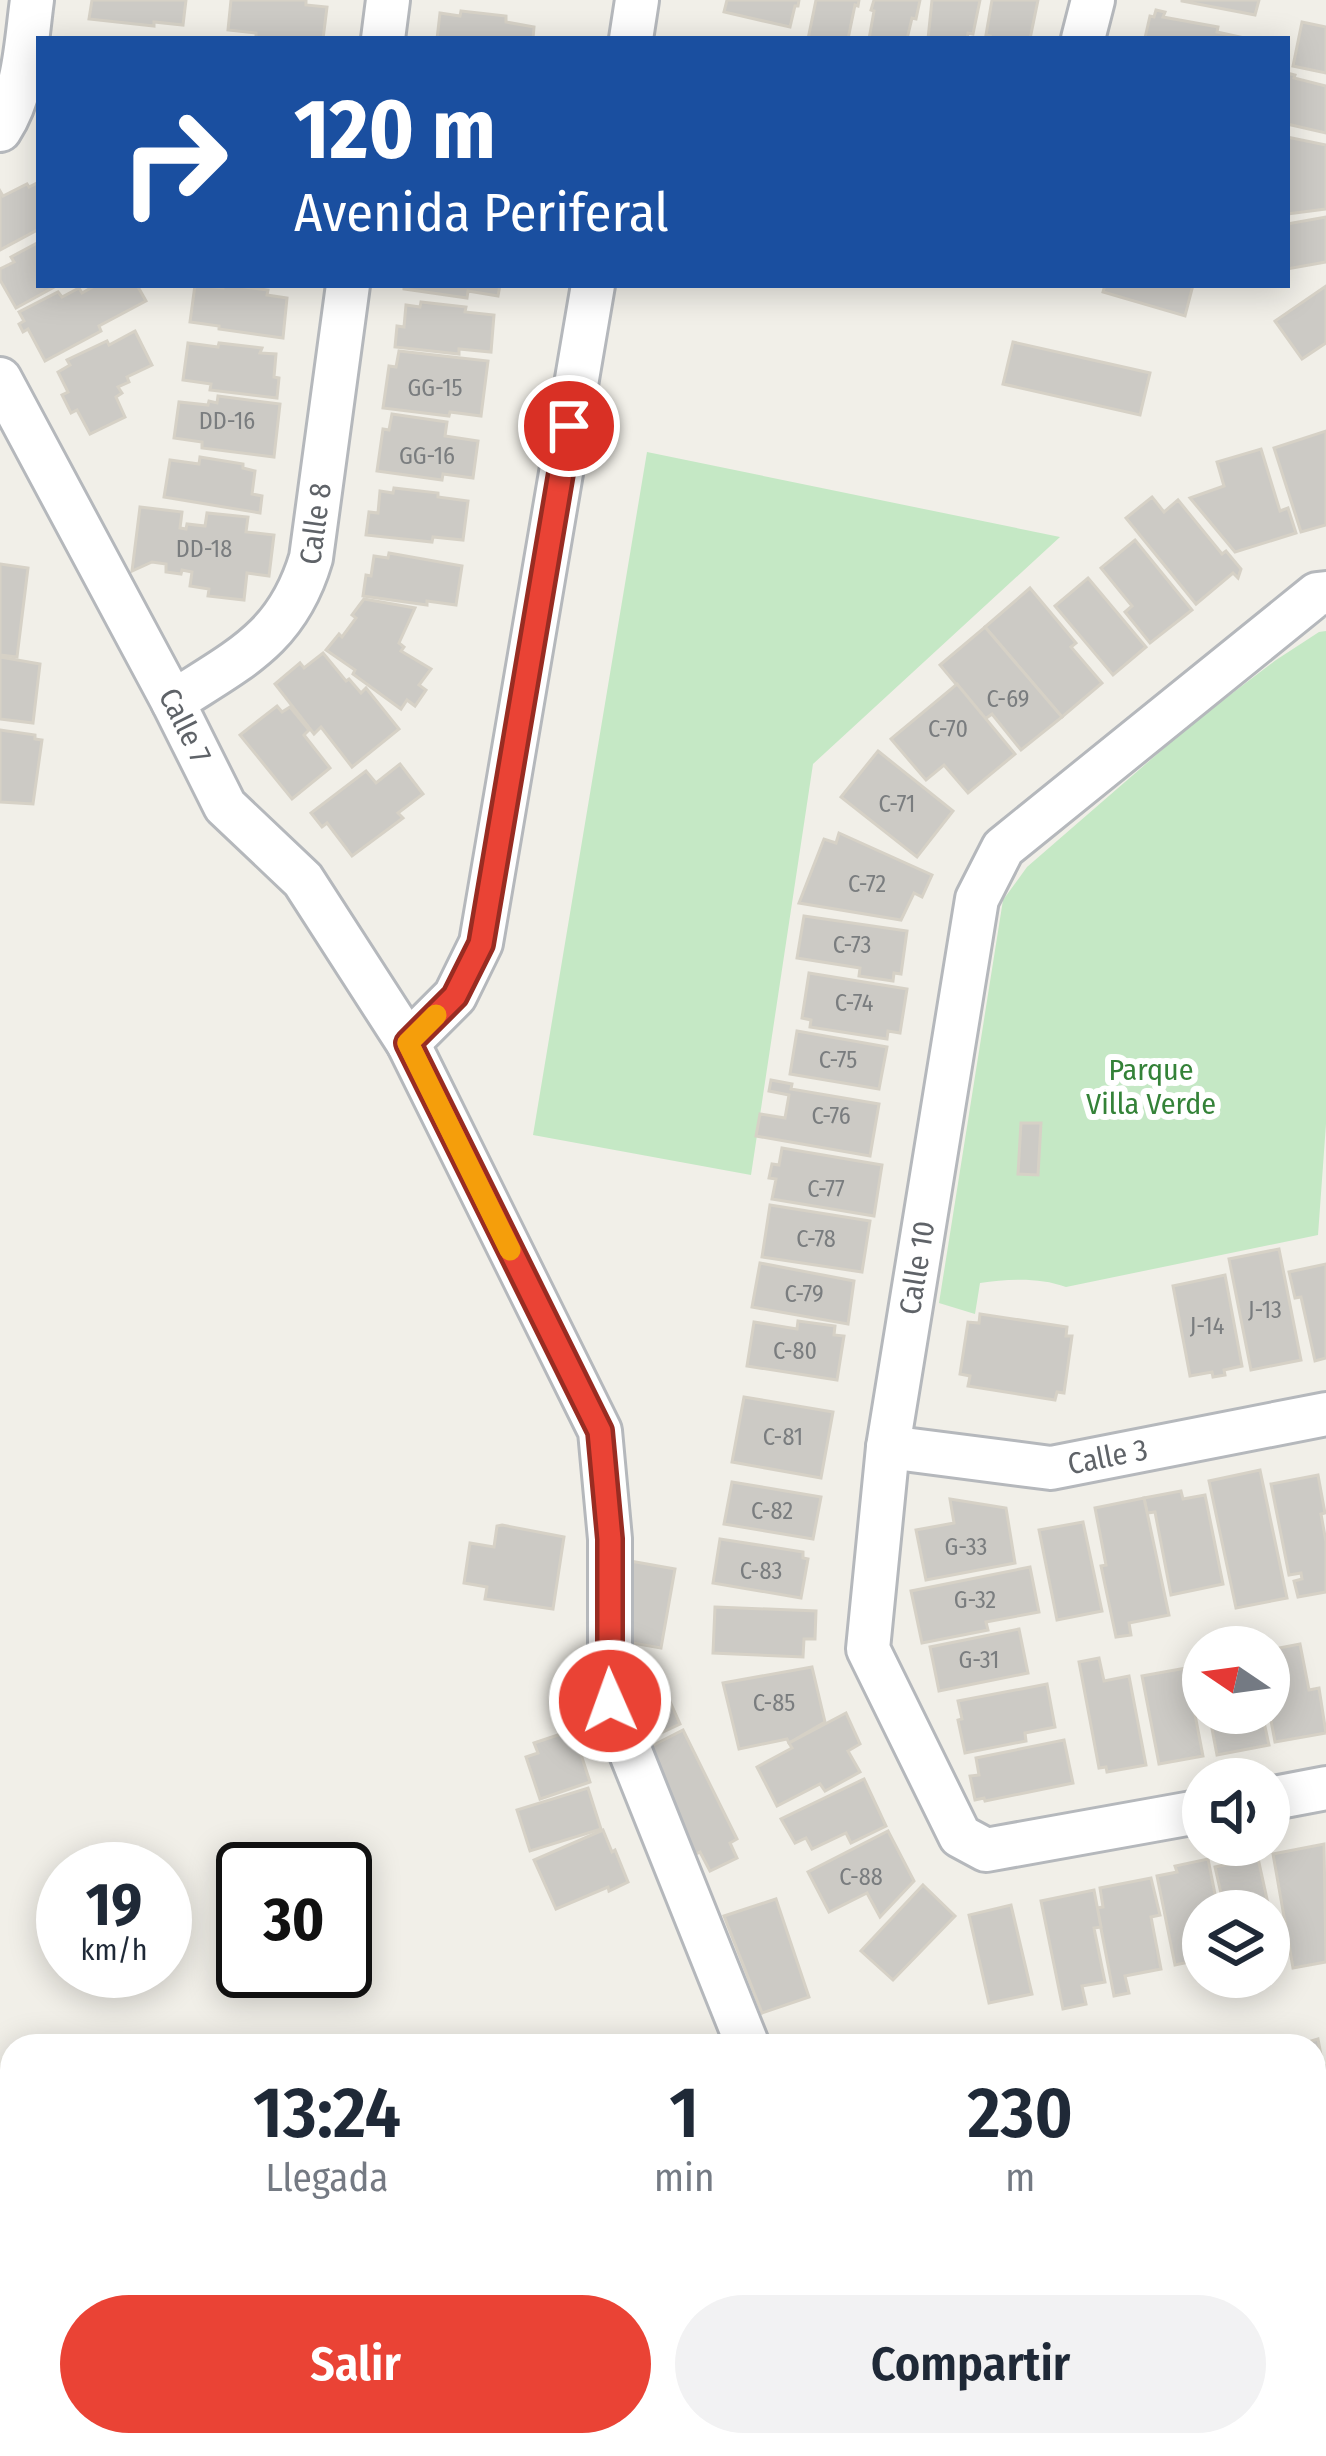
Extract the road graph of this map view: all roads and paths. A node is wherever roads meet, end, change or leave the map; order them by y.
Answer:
1 (32, 0) edge
2 (388, 0) edge
3 (637, 0) edge
4 (1093, 0) edge
5 (382, 36) edge
6 (631, 36) edge
7 (1084, 36) edge
8 (0, 130) edge
9 (349, 288) edge
10 (592, 288) edge
11 (0, 379) edge
12 (1326, 593) edge
13 (173, 702) junction
14 (408, 1043) junction
15 (1326, 1414) edge
16 (888, 1447) junction
17 (1326, 1788) edge
18 (1290, 1794) edge
19 (1182, 1814) edge
20 (743, 2034) edge

1 - 8 street
2 - 5 street
3 - 6 street
4 - 7 street
9 - 13 street, Calle 8
10 - 14 street
11 - 13 street, Calle 7
12 - 16 street, Calle 10
13 - 14 street, Calle 7
14 - 20 street, Calle 7
15 - 16 street, Calle 3
16 - 19 street, Calle 10
17 - 18 street

